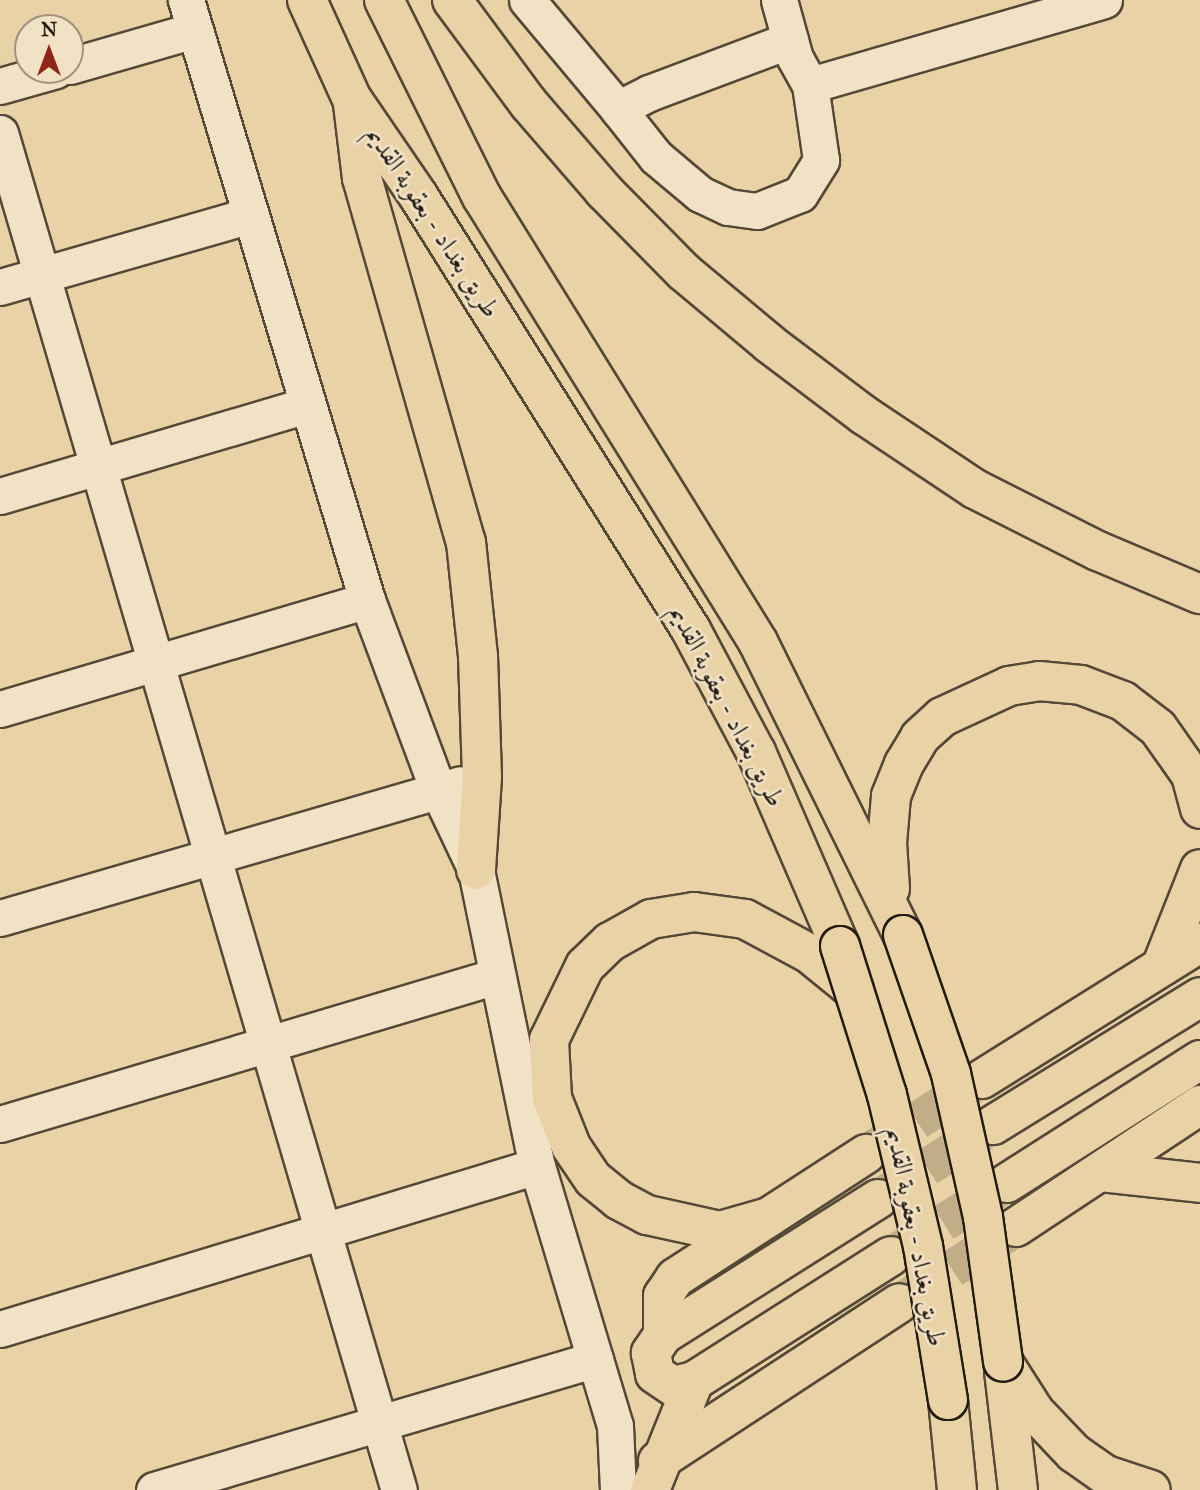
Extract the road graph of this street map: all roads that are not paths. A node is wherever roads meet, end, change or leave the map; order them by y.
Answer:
1 (307, 0) edge
2 (384, 0) edge
3 (452, 0) edge
4 (527, 0) edge
5 (779, 0) edge
6 (1104, 0) edge
7 (190, 15) edge
8 (790, 40) junction
9 (84, 60) edge
10 (810, 85) junction
11 (352, 99) junction
12 (618, 109) junction
13 (0, 133) edge
14 (251, 215) junction
15 (42, 275) junction
16 (0, 287) edge
17 (308, 405) junction
18 (99, 467) junction
19 (0, 496) edge
20 (1200, 594) edge
21 (367, 600) junction
22 (156, 663) junction
23 (0, 709) edge
24 (482, 778) junction
25 (438, 790) junction
26 (1200, 809) edge
27 (213, 856) junction
28 (1200, 869) edge
29 (476, 870) junction
30 (891, 905) junction
31 (0, 918) edge
32 (1200, 943) edge
33 (1162, 965) junction
34 (497, 976) junction
35 (854, 990) junction
36 (1200, 997) edge
37 (268, 1044) junction
38 (1200, 1060) edge
39 (982, 1079) tunnel mouth
40 (1200, 1105) edge
41 (0, 1124) edge
42 (993, 1125) tunnel mouth
43 (866, 1154) tunnel mouth
44 (537, 1166) junction
45 (1101, 1172) junction
46 (1007, 1182) tunnel mouth
47 (1200, 1183) edge
48 (878, 1199) tunnel mouth
49 (769, 1217) junction
50 (1016, 1227) tunnel mouth
51 (323, 1231) junction
52 (891, 1256) tunnel mouth
53 (899, 1303) tunnel mouth
54 (0, 1329) edge
55 (663, 1335) junction
56 (595, 1359) junction
57 (1003, 1362) junction
58 (694, 1381) junction
59 (380, 1423) junction
60 (654, 1476) edge
61 (154, 1490) edge
62 (400, 1490) edge
63 (618, 1490) edge
64 (957, 1490) edge
65 (1018, 1490) edge
66 (1151, 1490) edge

1 - 11 main road, طريق بغداد - بعقوبة القديم
2 - 30 main road, طريق بغداد - بعقوبة القديم
3 - 20 main road
4 - 12 street
5 - 8 street
6 - 10 street
7 - 9 street
7 - 14 street
8 - 10 street
8 - 12 street
10 - 12 street
11 - 24 main road
11 - 35 main road, طريق بغداد - بعقوبة القديم, bridge
13 - 15 street
14 - 15 street
14 - 17 street
15 - 16 street
15 - 18 street
17 - 18 street
17 - 21 street
18 - 19 street
18 - 22 street
21 - 22 street
21 - 25 street
22 - 23 street
22 - 27 street
24 - 25 street
24 - 29 main road
25 - 27 street
25 - 29 street
26 - 30 main road
27 - 31 street
27 - 37 street
28 - 33 main road
29 - 34 street
30 - 57 main road, طريق بغداد - بعقوبة القديم, bridge
32 - 33 main road
33 - 39 main road
34 - 37 street
34 - 44 street
35 - 49 main road
35 - 64 main road, طريق بغداد - بعقوبة القديم, bridge
36 - 42 main road
37 - 41 street
37 - 51 street
38 - 46 main road
40 - 45 main road
43 - 49 main road
44 - 51 street
44 - 56 street
45 - 47 main road
45 - 50 main road
48 - 55 main road
49 - 55 main road
51 - 54 street
51 - 59 street
52 - 58 main road
53 - 60 main road
55 - 58 main road
56 - 59 street
56 - 63 street
57 - 65 main road, طريق بغداد - بعقوبة القديم
57 - 66 main road
58 - 60 main road
59 - 61 street
59 - 62 street

